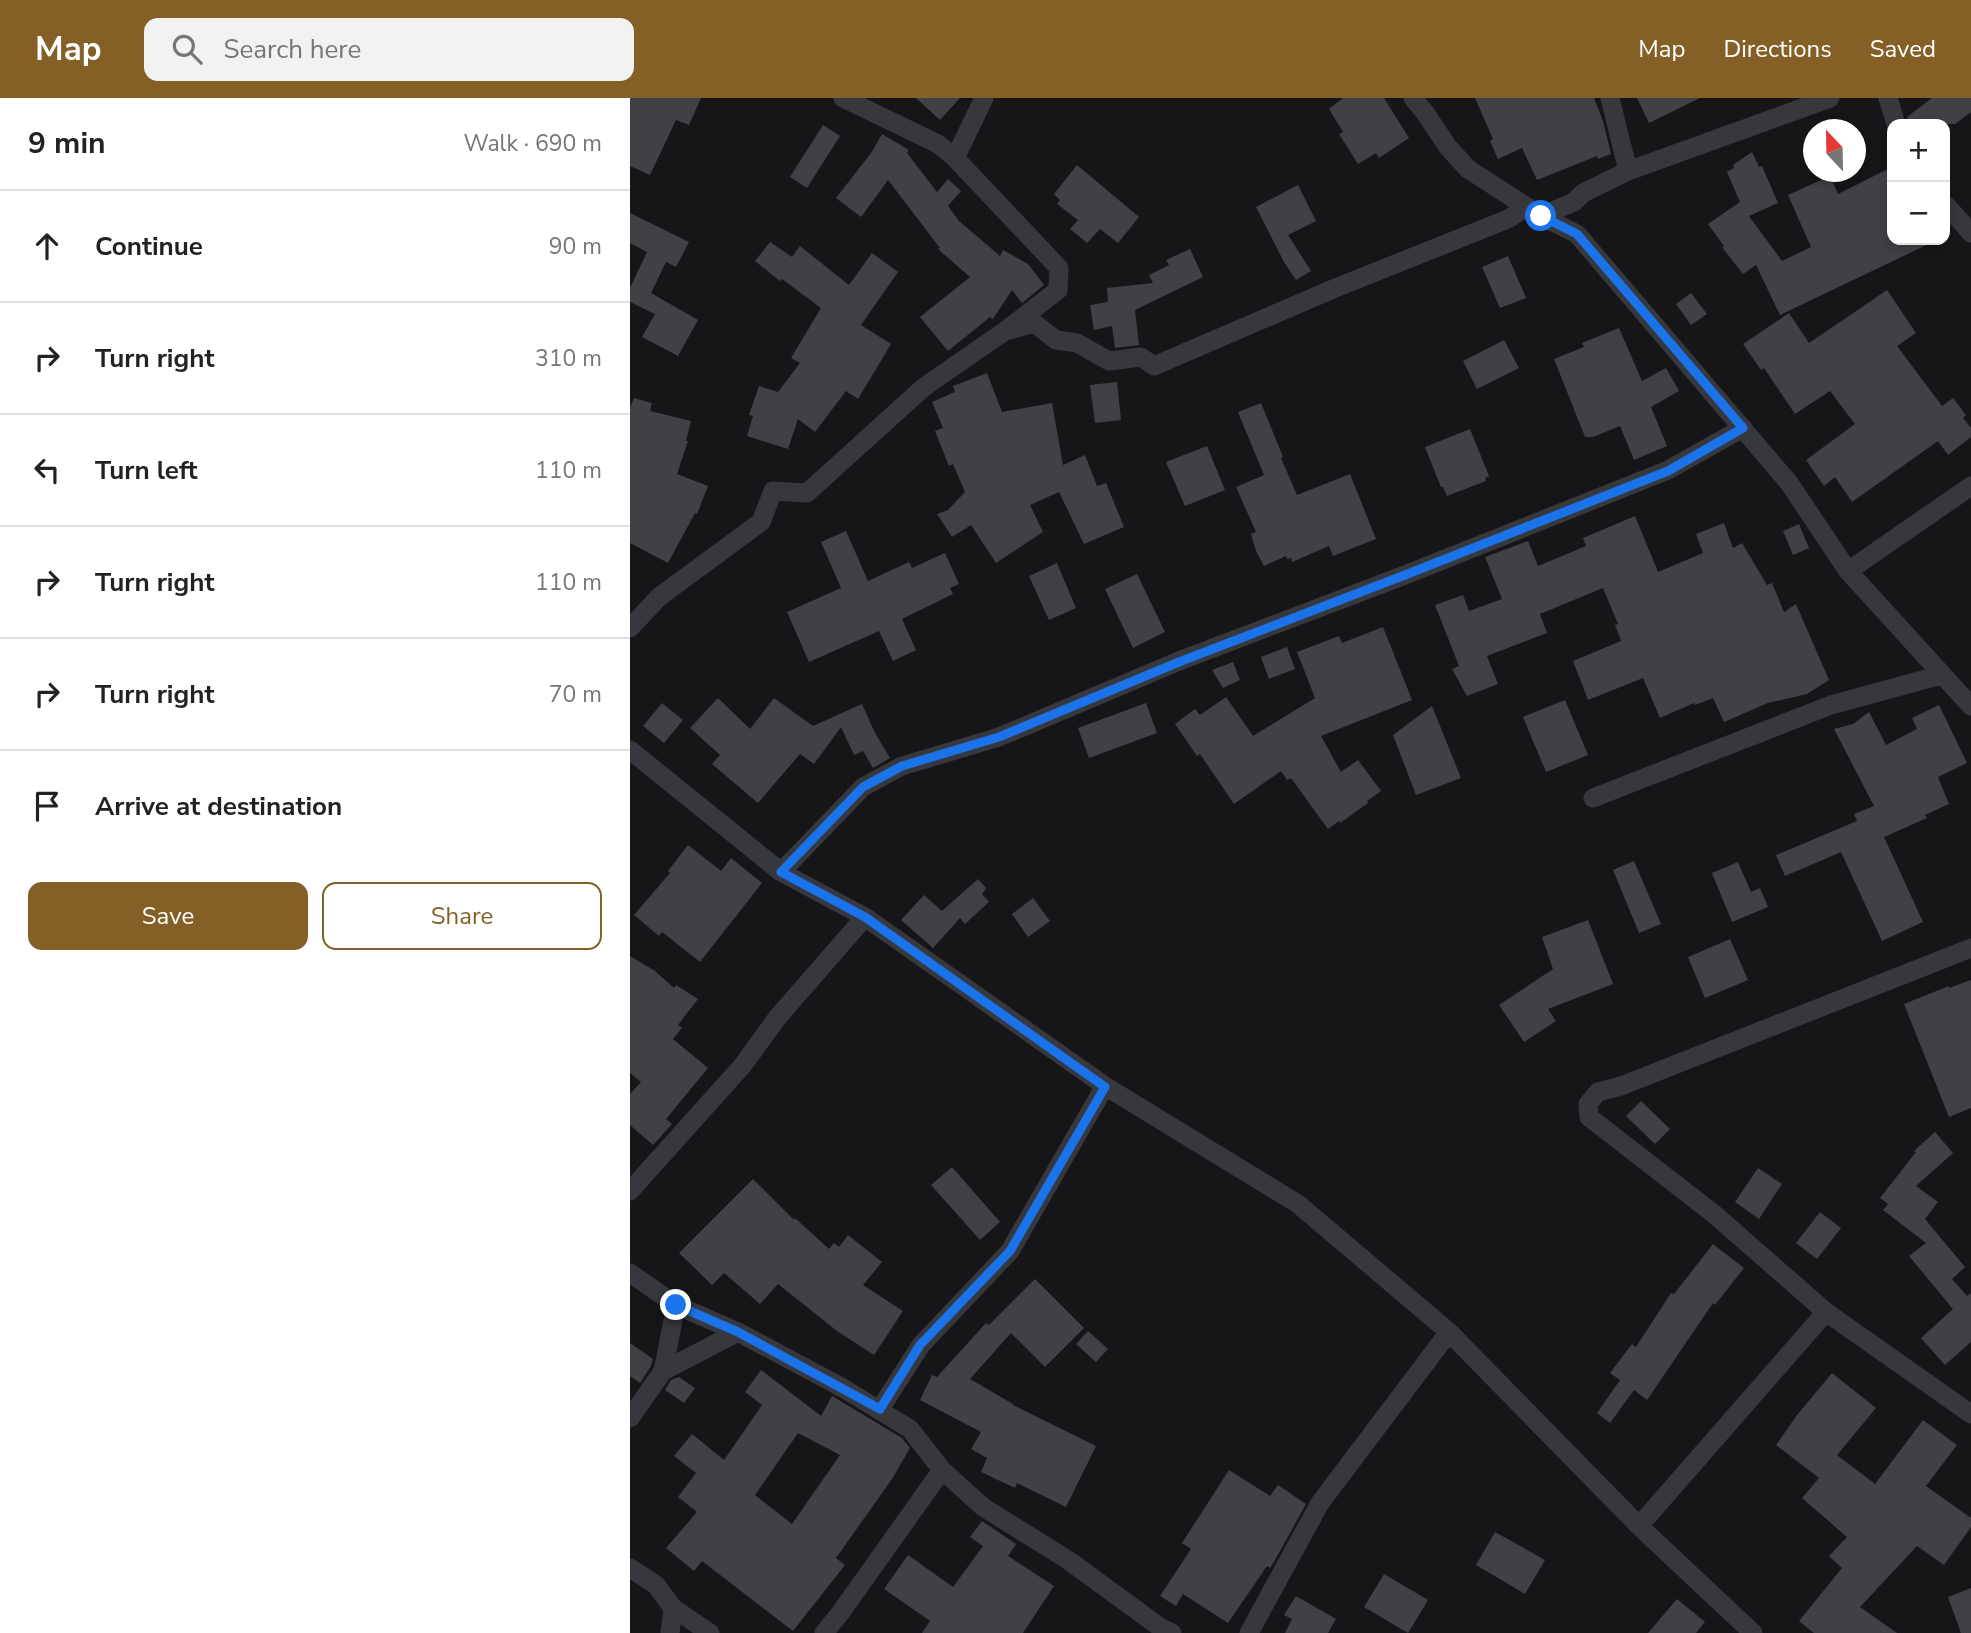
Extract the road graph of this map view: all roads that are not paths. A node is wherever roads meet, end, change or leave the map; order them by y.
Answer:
1 (843, 98) edge
2 (984, 98) edge
3 (1413, 98) edge
4 (1610, 98) edge
5 (1830, 98) edge
6 (1888, 98) edge
7 (1894, 119) edge
8 (955, 158) junction
9 (1628, 171) junction
10 (1574, 202) junction
11 (1950, 210) edge
12 (1534, 211) junction
13 (1971, 233) edge
14 (1577, 234) junction
15 (1005, 331) junction
16 (1743, 428) junction
17 (1971, 486) edge
18 (1848, 571) junction
19 (630, 628) edge
20 (1941, 675) junction
21 (1971, 706) edge
22 (630, 750) edge
23 (1593, 798) dead end
24 (781, 872) junction
25 (865, 917) junction
26 (1971, 947) edge
27 (1105, 1087) junction
28 (630, 1191) edge
29 (630, 1273) edge
30 (676, 1305) junction
31 (1826, 1312) junction
32 (738, 1332) junction
33 (1449, 1332) junction
34 (663, 1371) junction
35 (880, 1409) junction
36 (1971, 1413) edge
37 (630, 1418) edge
38 (942, 1470) junction
39 (1639, 1526) junction
40 (630, 1568) edge
41 (673, 1608) junction
42 (670, 1633) edge
43 (710, 1633) edge
44 (824, 1633) edge
45 (1172, 1633) edge
46 (1249, 1633) edge
47 (1753, 1633) edge

1 - 8 street
2 - 8 street
3 - 12 street
4 - 9 street
5 - 9 street
6 - 7 street
8 - 15 street
9 - 10 street
10 - 12 street
10 - 14 street
11 - 13 street
12 - 14 street
12 - 15 street
14 - 16 street
15 - 19 street
16 - 18 street
16 - 24 street
17 - 18 street
18 - 20 street
20 - 21 street
20 - 23 street
22 - 24 street
24 - 25 street
25 - 27 street
25 - 28 street
26 - 31 street
27 - 33 street
27 - 35 street
29 - 30 street
30 - 32 street
30 - 34 street
31 - 36 street
31 - 39 street
32 - 34 street
32 - 35 street
33 - 39 street
33 - 46 street
34 - 37 street
35 - 38 street
38 - 44 street
38 - 45 street
39 - 47 street
40 - 41 street
41 - 42 street
41 - 43 street

